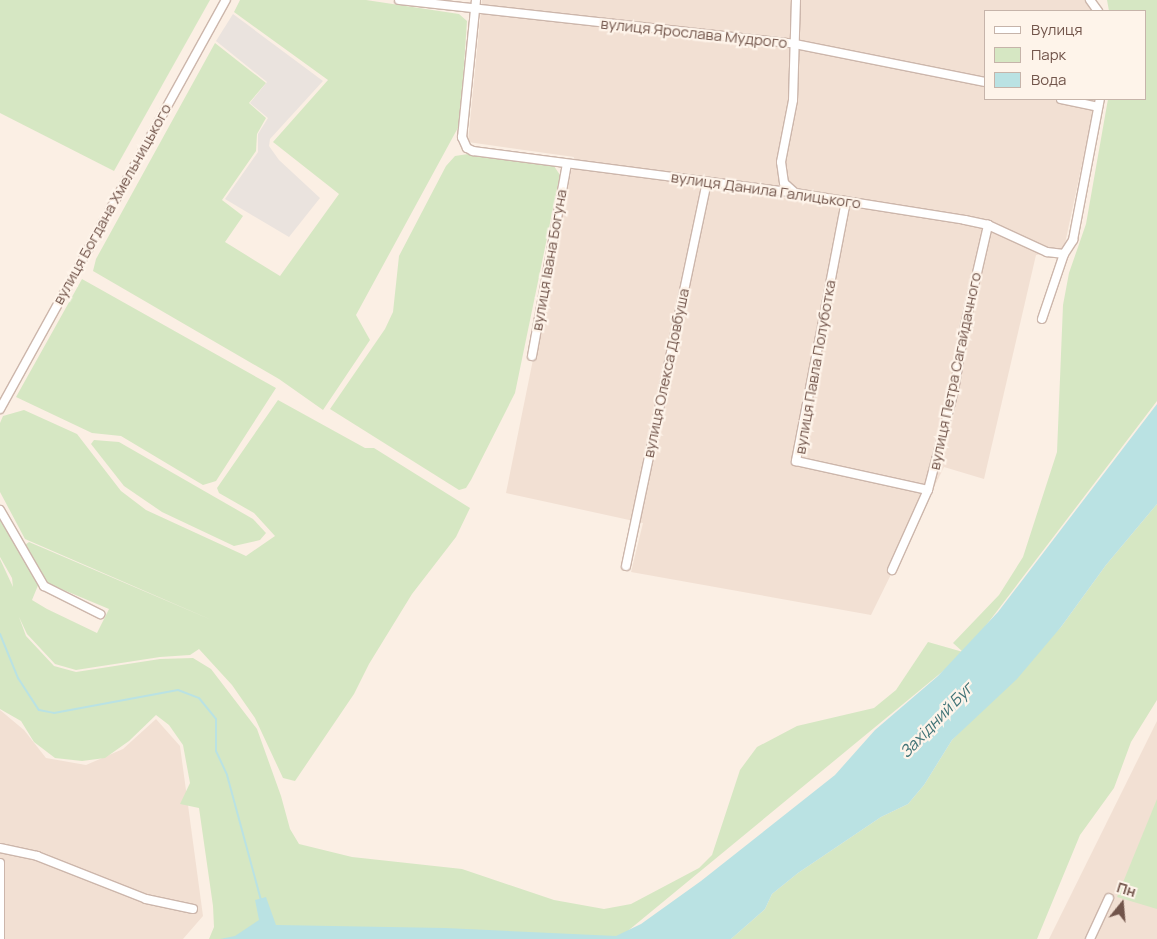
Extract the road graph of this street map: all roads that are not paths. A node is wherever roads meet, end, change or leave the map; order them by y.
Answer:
1 (226, 0) edge
2 (399, 0) edge
3 (476, 0) edge
4 (796, 0) edge
5 (474, 10) junction
6 (795, 44) junction
7 (984, 82) edge
8 (1070, 100) edge
9 (1099, 103) edge
10 (567, 164) junction
11 (707, 181) junction
12 (795, 192) junction
13 (846, 201) junction
14 (988, 225) junction
15 (1064, 254) junction
16 (1042, 319) dead end
17 (532, 356) dead end
18 (0, 409) edge
19 (928, 490) junction
20 (0, 510) edge
21 (626, 566) dead end
22 (892, 570) dead end
23 (100, 614) dead end
24 (0, 848) edge
25 (0, 863) edge
26 (1109, 898) dead end
27 (193, 909) dead end
28 (0, 939) edge
29 (1090, 939) edge

1 - 18 street, вулиця Богдана Хмельницького
2 - 5 street, вулиця Ярослава Мудрого
3 - 5 street
4 - 6 street
5 - 6 street, вулиця Ярослава Мудрого
5 - 10 street, вулиця Данила Галицького
6 - 7 street, вулиця Ярослава Мудрого
6 - 12 street
8 - 9 street
9 - 15 street
10 - 11 street, вулиця Данила Галицького
10 - 17 street, вулиця Івана Богуна
11 - 12 street, вулиця Данила Галицького
11 - 21 street, вулиця Олекса Довбуша
12 - 13 street, вулиця Данила Галицького
13 - 14 street, вулиця Данила Галицького
13 - 19 street, вулиця Павла Полуботка
14 - 15 street, вулиця Данила Галицького
14 - 19 street, вулиця Петра Сагайдачного
15 - 16 street
19 - 22 street, вулиця Петра Сагайдачного
20 - 23 street
24 - 27 street
25 - 28 street
26 - 29 street

